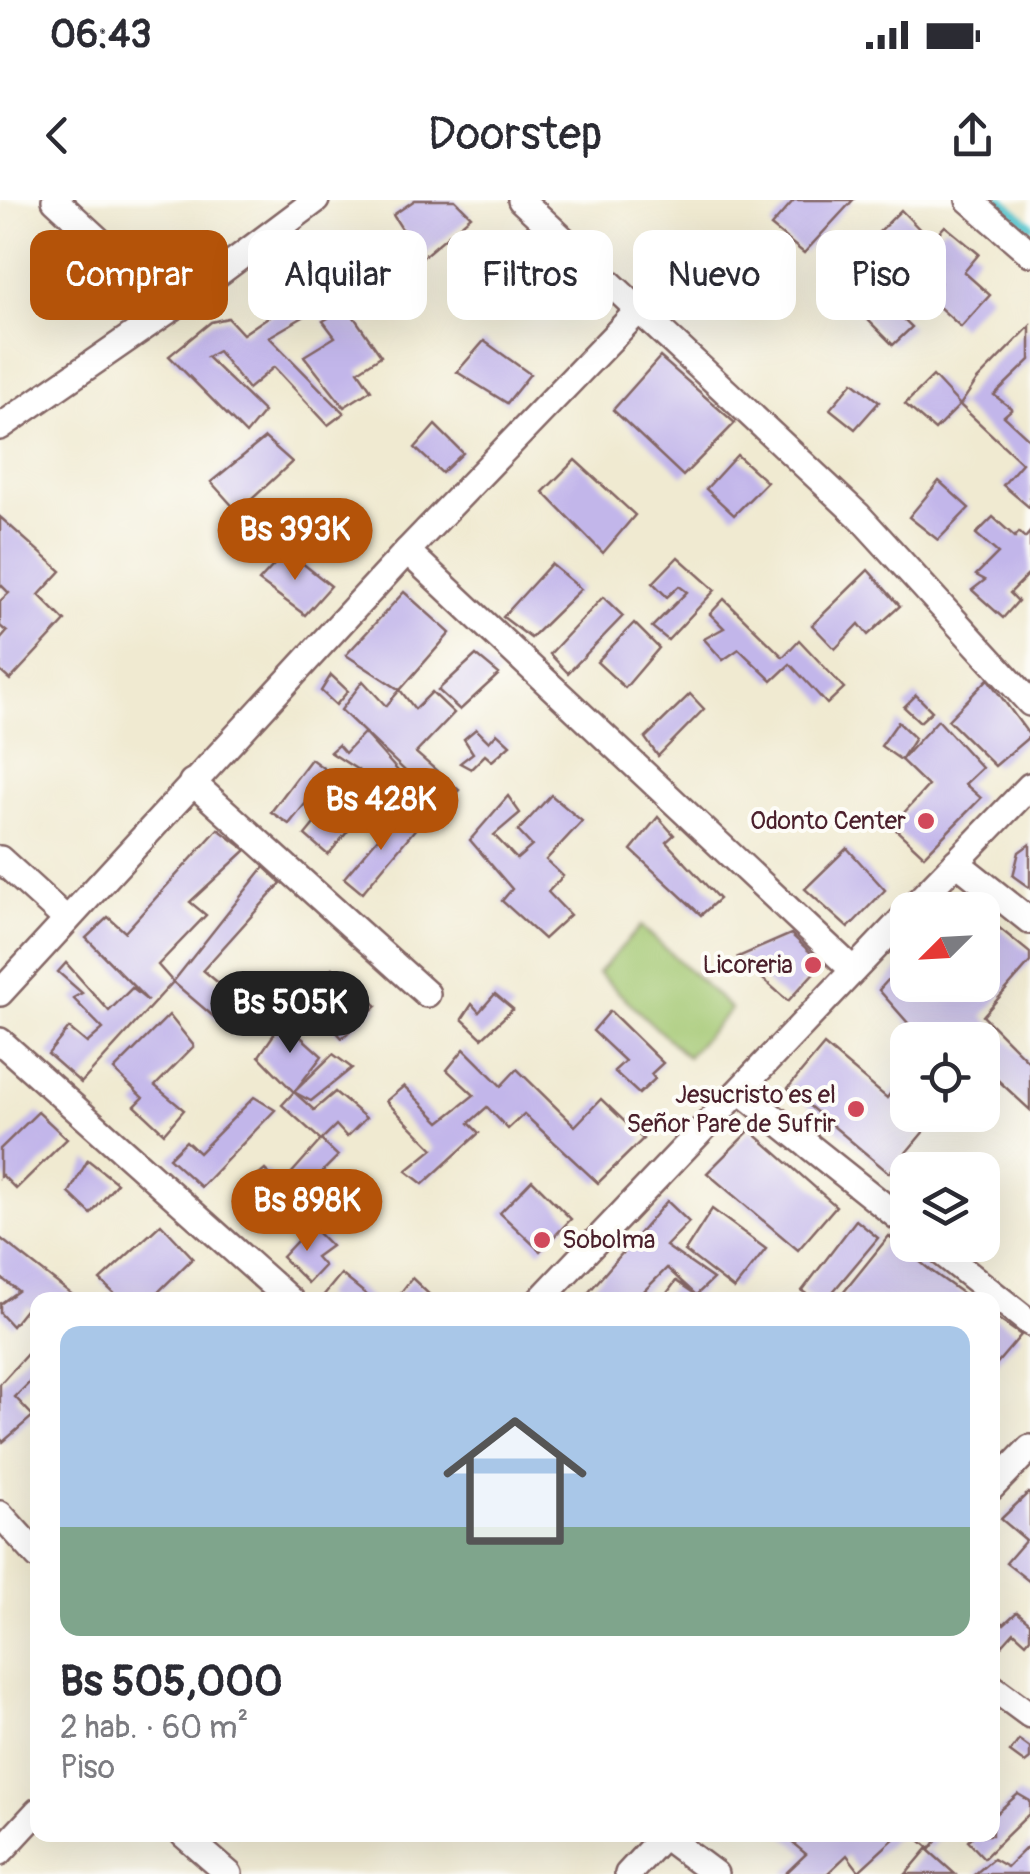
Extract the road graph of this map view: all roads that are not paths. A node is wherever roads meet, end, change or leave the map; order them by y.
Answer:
1 (55, 200) edge
2 (316, 200) edge
3 (521, 200) edge
4 (970, 200) edge
5 (88, 230) edge
6 (1030, 253) edge
7 (228, 266) edge
8 (633, 305) edge
9 (633, 315) edge
10 (155, 320) edge
11 (649, 320) edge
12 (0, 427) edge
13 (407, 551) junction
14 (1030, 703) edge
15 (192, 782) junction
16 (1030, 786) edge
17 (0, 859) edge
18 (956, 862) junction
19 (927, 892) edge
20 (66, 920) junction
21 (1030, 921) edge
22 (890, 931) edge
23 (853, 970) junction
24 (0, 993) edge
25 (427, 994) dead end
26 (0, 1040) edge
27 (740, 1091) junction
28 (890, 1211) edge
29 (953, 1262) edge
30 (281, 1292) edge
31 (548, 1292) edge
32 (990, 1292) edge
33 (1000, 1300) edge
34 (1030, 1324) edge
35 (1030, 1448) edge
36 (1000, 1479) edge
37 (0, 1514) edge
38 (30, 1547) edge
39 (1000, 1693) edge
40 (1030, 1715) edge
41 (30, 1820) edge
42 (192, 1842) edge
43 (657, 1842) edge
44 (673, 1842) edge
45 (0, 1852) edge
46 (230, 1874) edge
47 (628, 1874) edge
48 (716, 1874) edge

1 - 5 street
2 - 7 street
3 - 8 street
4 - 6 street
9 - 13 street
10 - 12 street
11 - 14 street
13 - 15 street
13 - 23 street
15 - 20 street
15 - 25 street
16 - 18 street
17 - 20 street
18 - 19 street
18 - 21 street
20 - 24 street
22 - 23 street
23 - 27 street
26 - 30 street
27 - 28 street
27 - 31 street
29 - 32 street
33 - 34 street
35 - 36 street
37 - 38 street
39 - 40 street
41 - 45 street
42 - 46 street
43 - 47 street
44 - 48 street

